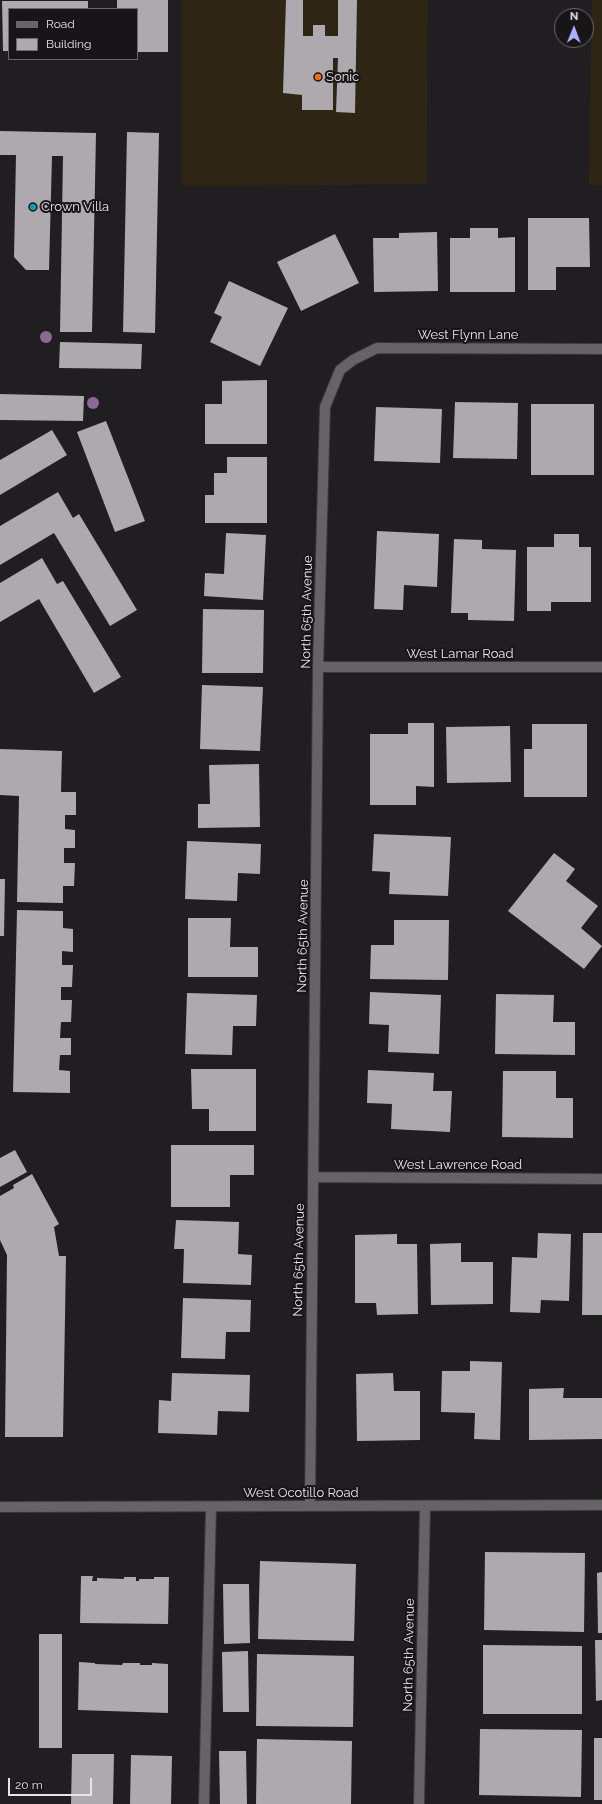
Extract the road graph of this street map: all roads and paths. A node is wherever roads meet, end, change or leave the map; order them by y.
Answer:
1 (602, 349) edge
2 (340, 370) joint
3 (318, 667) junction
4 (602, 667) edge
5 (313, 1177) junction
6 (602, 1179) edge
7 (602, 1505) edge
8 (211, 1506) junction
9 (310, 1506) junction
10 (425, 1506) junction
11 (0, 1507) edge
12 (204, 1804) edge
13 (419, 1804) edge

1 - 2 street, West Flynn Lane
2 - 3 street, North 65th Avenue
3 - 4 street, West Lamar Road
3 - 5 street, North 65th Avenue
5 - 6 street, West Lawrence Road
5 - 9 street, North 65th Avenue
7 - 10 street, West Ocotillo Road
8 - 9 street, West Ocotillo Road
8 - 11 street, West Ocotillo Road
8 - 12 street
9 - 10 street, West Ocotillo Road
10 - 13 street, North 65th Avenue

